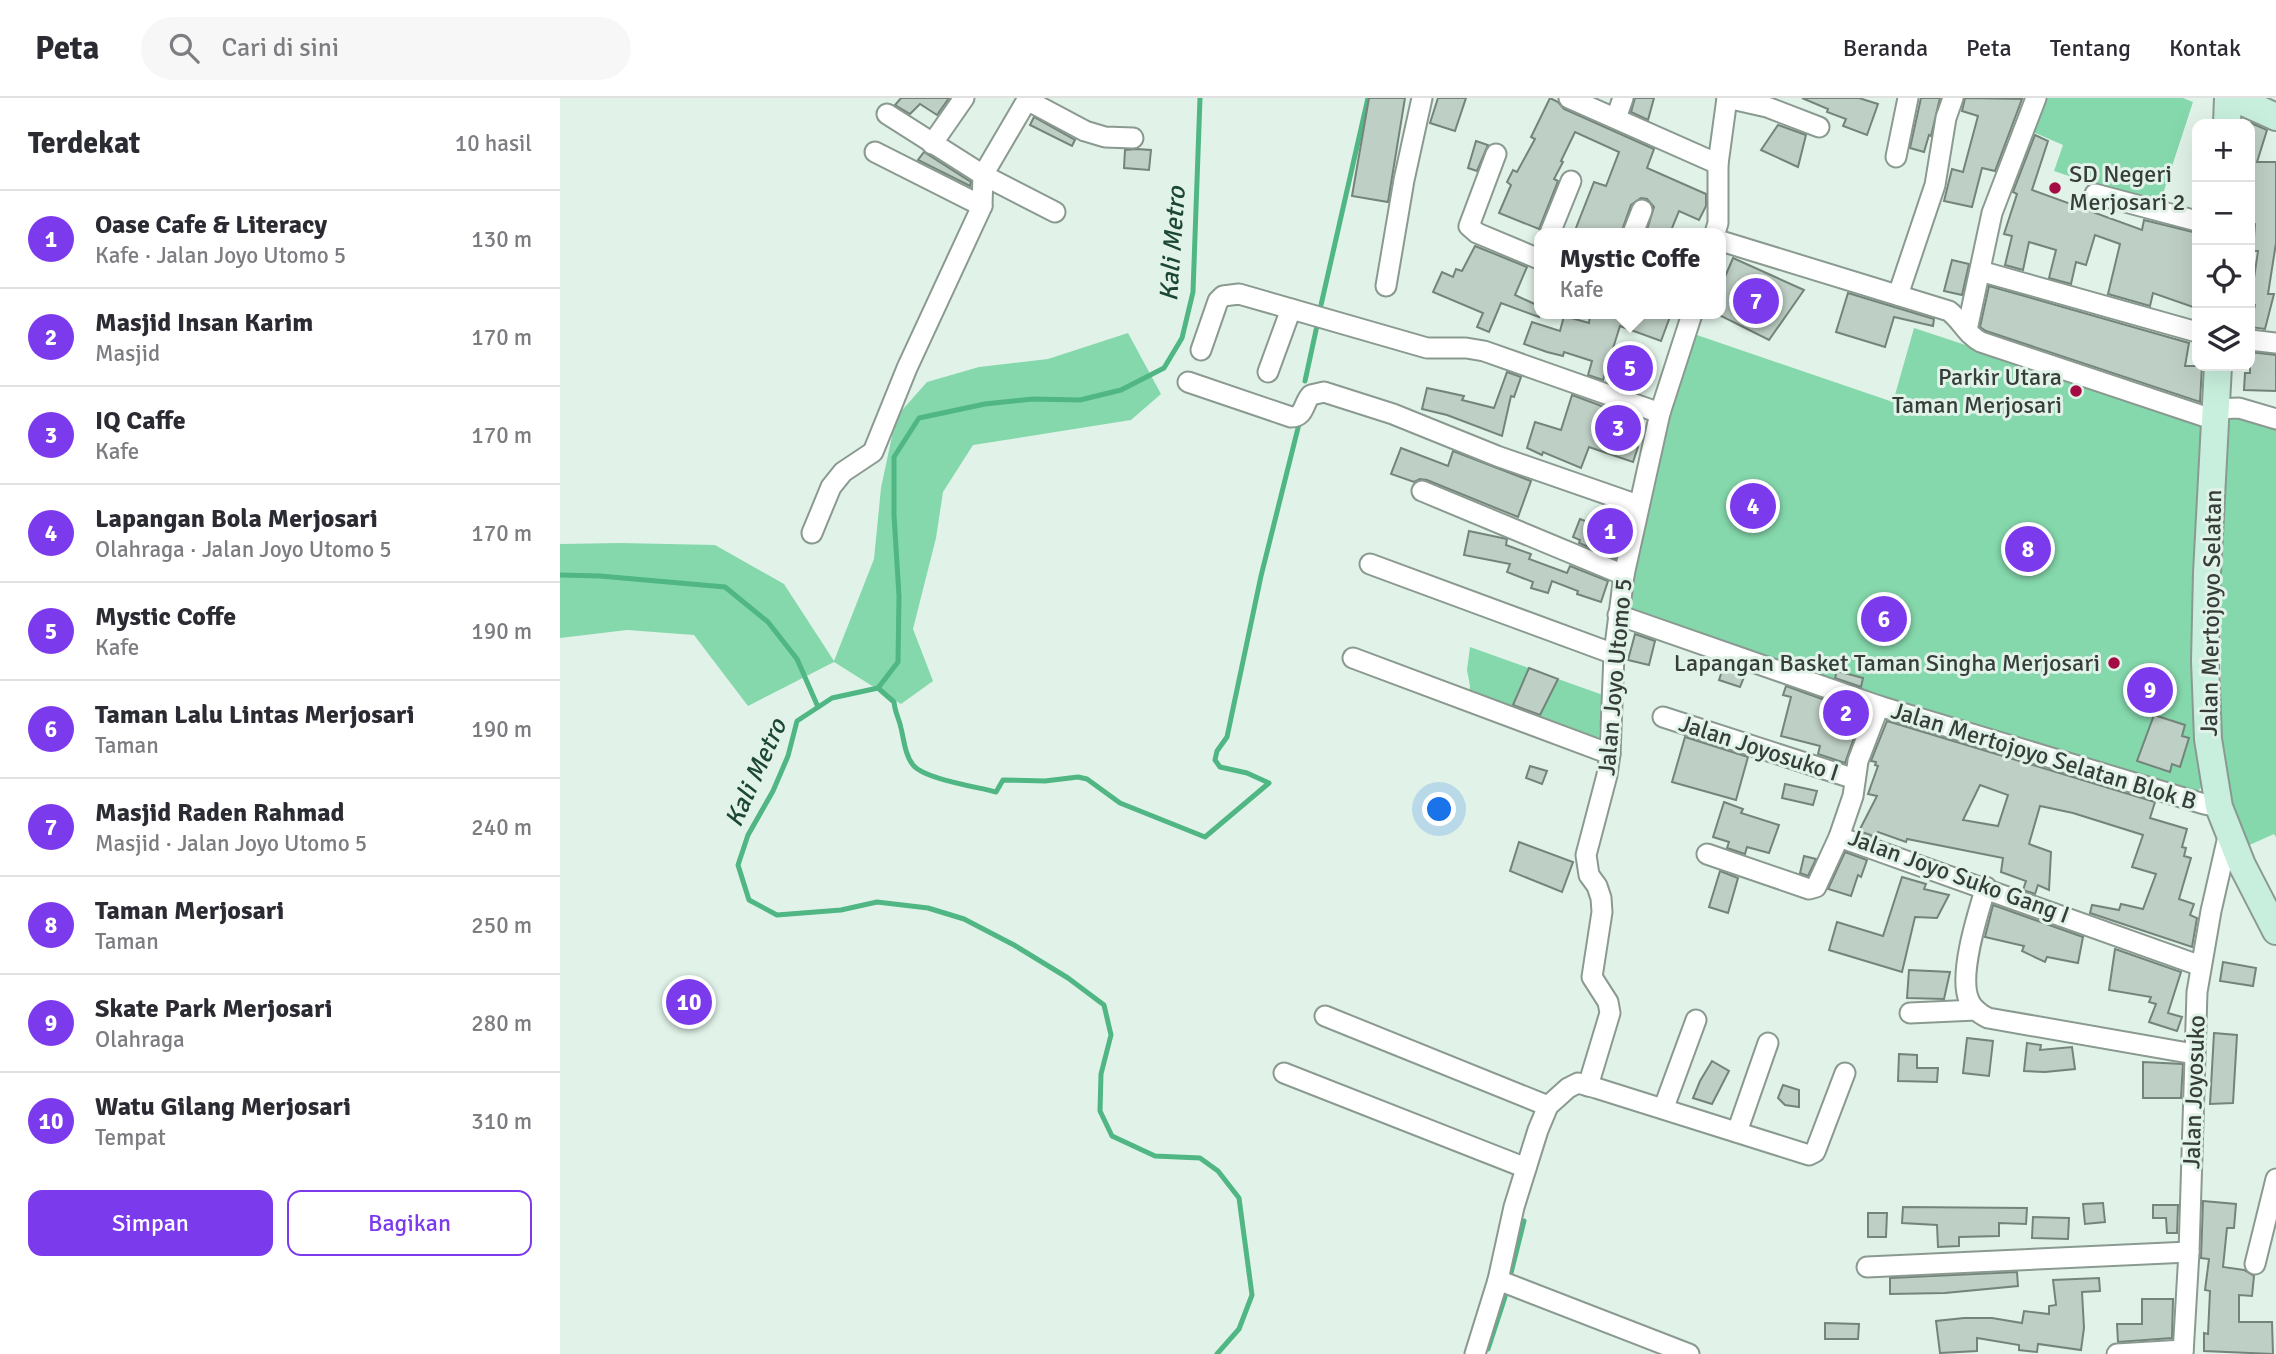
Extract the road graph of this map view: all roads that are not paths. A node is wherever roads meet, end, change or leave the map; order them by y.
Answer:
1 (964, 98) edge
2 (1422, 98) edge
3 (1569, 98) edge
4 (1623, 98) edge
5 (1727, 98) edge
6 (1908, 98) edge
7 (1953, 98) edge
8 (2036, 98) edge
9 (2228, 98) edge
10 (2234, 98) edge
11 (1027, 99) edge
12 (887, 114) dead end
13 (2276, 117) edge
14 (1616, 118) junction
15 (2227, 119) edge
16 (1819, 127) dead end
17 (1133, 138) dead end
18 (932, 144) junction
19 (875, 152) dead end
20 (1496, 154) dead end
21 (1896, 158) dead end
22 (1718, 164) junction
23 (983, 175) junction
24 (1571, 181) dead end
25 (2095, 194) dead end
26 (982, 206) junction
27 (1642, 210) dead end
28 (1055, 212) dead end
29 (2192, 220) edge
30 (1552, 228) edge
31 (1635, 228) edge
32 (1716, 228) edge
33 (1726, 243) edge
34 (1534, 257) edge
35 (1980, 271) junction
36 (1385, 286) dead end
37 (1898, 295) junction
38 (1291, 309) junction
39 (1686, 319) edge
40 (1967, 330) junction
41 (2192, 331) edge
42 (2255, 341) edge
43 (2276, 343) edge
44 (1201, 350) dead end
45 (2218, 371) edge
46 (1268, 372) dead end
47 (1188, 382) dead end
48 (1660, 413) junction
49 (2215, 415) junction
50 (2276, 419) edge
51 (1422, 491) dead end
52 (1638, 505) junction
53 (812, 533) dead end
54 (1370, 564) dead end
55 (1624, 575) junction
56 (1625, 617) junction
57 (1614, 654) junction
58 (1353, 658) dead end
59 (1879, 706) junction
60 (1663, 717) dead end
61 (1610, 754) junction
62 (1855, 779) junction
63 (2219, 807) junction
64 (2229, 832) junction
65 (1839, 837) junction
66 (1707, 854) dead end
67 (1986, 887) junction
68 (2276, 931) edge
69 (2201, 966) junction
70 (1976, 1010) junction
71 (1910, 1013) dead end
72 (1325, 1016) dead end
73 (1696, 1020) dead end
74 (1768, 1042) dead end
75 (2194, 1054) junction
76 (1284, 1073) dead end
77 (1845, 1073) dead end
78 (1588, 1086) junction
79 (1548, 1106) junction
80 (1664, 1107) junction
81 (1737, 1132) junction
82 (1526, 1168) junction
83 (2276, 1179) edge
84 (2189, 1252) junction
85 (2255, 1264) dead end
86 (1867, 1267) dead end
87 (1498, 1280) junction
88 (2183, 1352) edge
89 (1476, 1354) edge
90 (1689, 1354) edge
91 (2117, 1354) edge

1 - 18 street
2 - 36 street
3 - 14 street
4 - 14 street
5 - 16 street
5 - 22 street
6 - 21 street
7 - 37 street
8 - 35 street
9 - 15 main road
10 - 13 main road
11 - 17 street
11 - 23 street
12 - 18 street
14 - 22 street
18 - 23 street
19 - 26 street
20 - 34 street
22 - 32 street
23 - 26 street
23 - 28 street
24 - 30 street
25 - 29 street
26 - 53 street
27 - 31 street
33 - 37 street
35 - 40 street
35 - 41 street
37 - 40 street
38 - 44 street
38 - 46 street
38 - 48 street
39 - 48 street, Jalan Joyo Utomo 5
40 - 49 street
42 - 43 street
45 - 49 main road, Jalan Mertojoyo Selatan
47 - 52 street
48 - 52 street, Jalan Joyo Utomo 5
49 - 50 street
49 - 63 main road, Jalan Mertojoyo Selatan
51 - 55 street
52 - 55 street, Jalan Joyo Utomo 5
54 - 57 street
55 - 56 street, Jalan Joyo Utomo 5
56 - 57 street, Jalan Joyo Utomo 5
56 - 59 street, Jalan Mertojoyo Selatan Blok B
57 - 61 street, Jalan Joyo Utomo 5
58 - 61 street
59 - 62 street, Jalan Joyo Suko Gang I
59 - 63 street, Jalan Mertojoyo Selatan Blok B
60 - 62 street, Jalan Joyosuko I
61 - 78 street, Jalan Joyo Utomo 5
62 - 65 street, Jalan Joyo Suko Gang I
63 - 64 main road, Jalan Mertojoyo Selatan
64 - 68 main road, Jalan Mertojoyo Selatan
64 - 69 street, Jalan Joyosuko
65 - 66 street
65 - 67 street, Jalan Joyo Suko Gang I
67 - 69 street, Jalan Joyo Suko Gang I
67 - 70 street
69 - 75 street, Jalan Joyosuko
70 - 71 street
70 - 75 street
72 - 79 street
73 - 80 street
74 - 81 street
75 - 84 street, Jalan Joyosuko
76 - 82 street
77 - 81 street
78 - 79 street
78 - 80 street
79 - 82 street
80 - 81 street
82 - 87 street
83 - 85 street
84 - 86 street
84 - 88 street, Jalan Joyosuko
87 - 89 street
87 - 90 street
88 - 91 street

